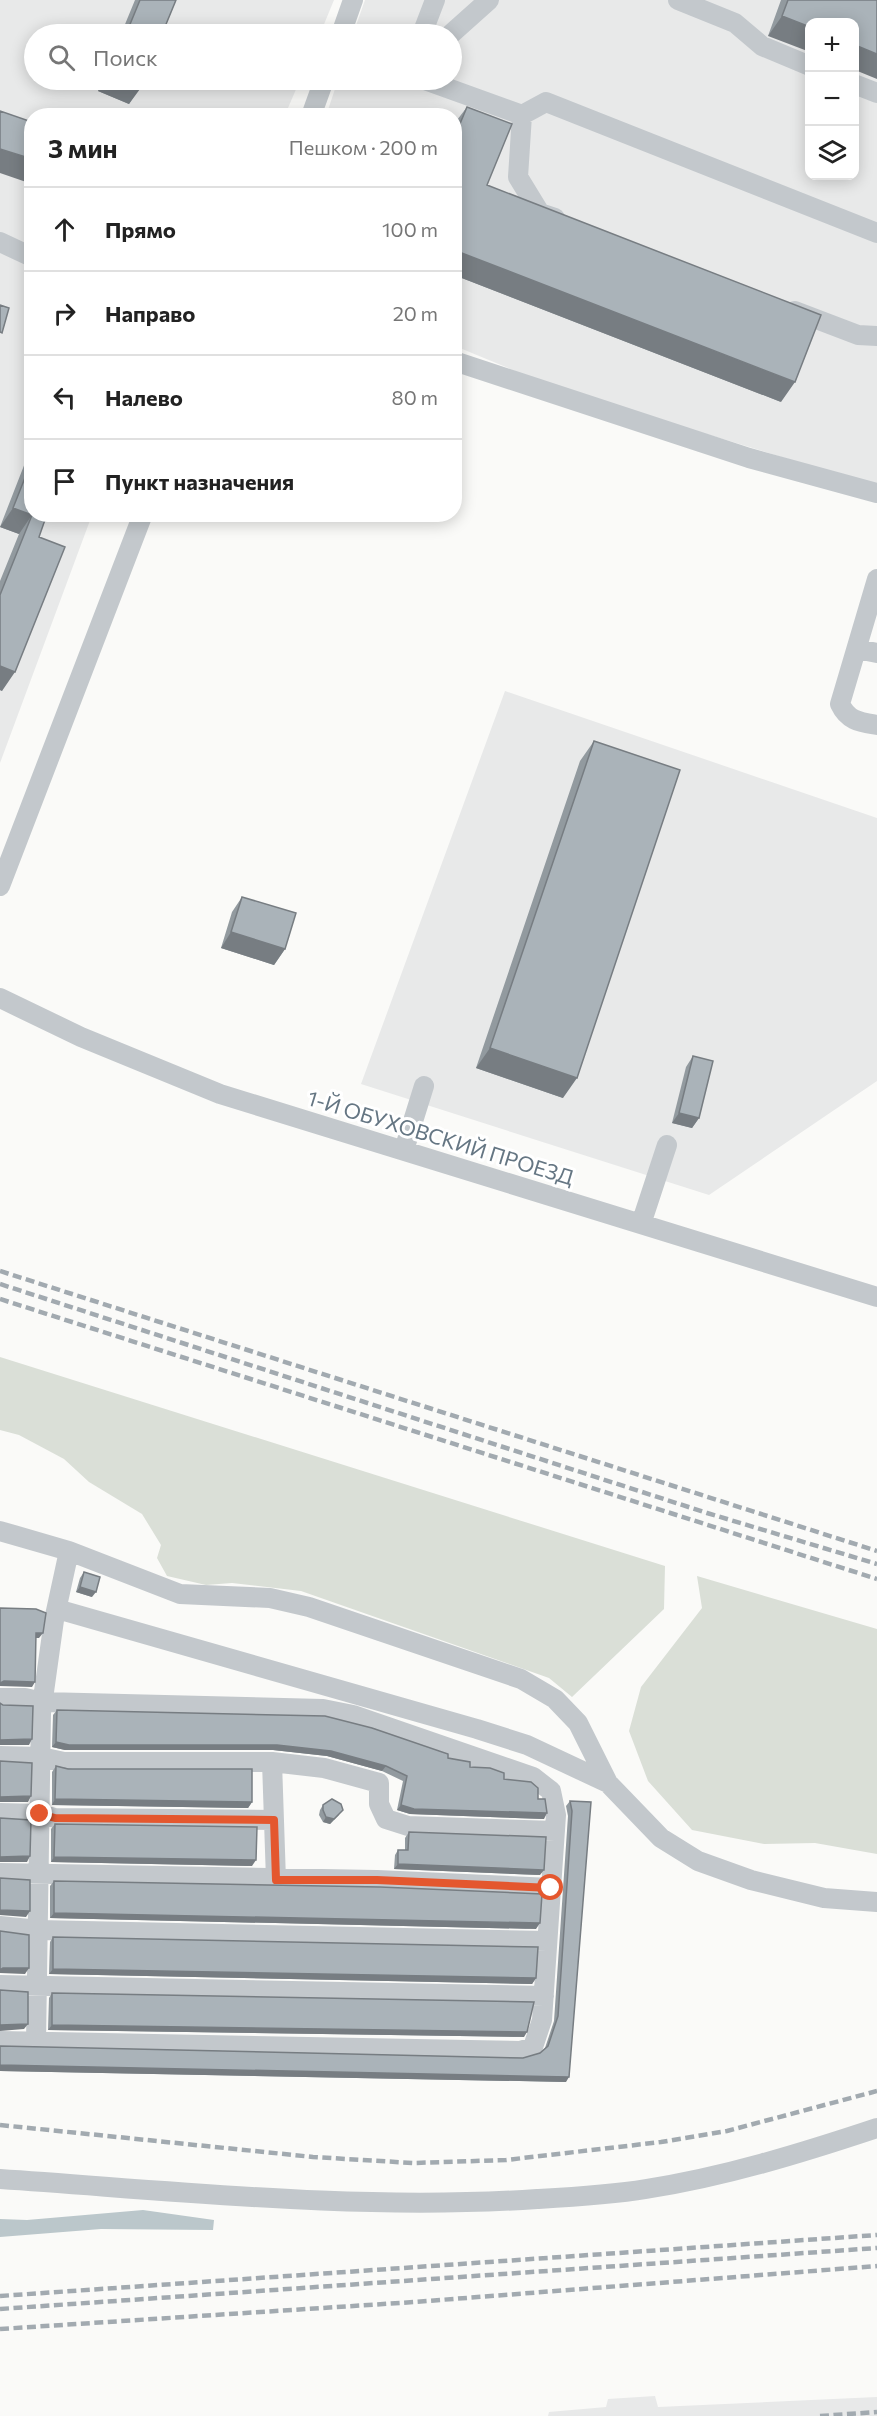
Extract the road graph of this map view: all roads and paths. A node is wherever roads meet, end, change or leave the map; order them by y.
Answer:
1 (353, 0) edge
2 (435, 0) edge
3 (489, 0) edge
4 (678, 0) edge
5 (345, 24) edge
6 (426, 24) edge
7 (462, 24) edge
8 (805, 64) edge
9 (859, 86) edge
10 (320, 90) edge
11 (453, 90) edge
12 (877, 93) edge
13 (314, 108) edge
14 (522, 115) junction
15 (573, 225) edge
16 (877, 233) edge
17 (0, 242) edge
18 (24, 253) edge
19 (781, 306) edge
20 (877, 336) edge
21 (462, 364) edge
22 (877, 493) edge
23 (140, 522) edge
24 (877, 579) edge
25 (856, 649) junction
26 (877, 653) edge
27 (877, 725) edge
28 (0, 886) edge
29 (0, 998) edge
30 (424, 1086) dead end
31 (667, 1145) dead end
32 (404, 1150) junction
33 (641, 1224) junction
34 (877, 1298) edge
35 (0, 1531) edge
36 (69, 1551) junction
37 (57, 1609) junction
38 (0, 1698) edge
39 (43, 1702) junction
40 (0, 1756) edge
41 (41, 1757) junction
42 (272, 1762) junction
43 (608, 1783) junction
44 (0, 1813) edge
45 (40, 1814) junction
46 (274, 1820) junction
47 (555, 1831) junction
48 (0, 1874) edge
49 (40, 1875) junction
50 (276, 1880) junction
51 (551, 1888) junction
52 (877, 1902) edge
53 (0, 1926) edge
54 (39, 1930) junction
55 (548, 1941) junction
56 (0, 1985) edge
57 (37, 1985) junction
58 (544, 1996) junction
59 (0, 2041) edge
60 (36, 2042) junction
61 (877, 2128) edge
62 (0, 2179) edge

1 - 5 street
2 - 6 street
3 - 7 street
4 - 8 street
9 - 12 street
10 - 13 street
11 - 14 street
14 - 15 street
14 - 16 street
17 - 18 street
19 - 20 street
21 - 22 street
23 - 28 street
24 - 25 street
25 - 26 street
25 - 27 street
29 - 32 street, 1-Й ОБУХОВСКИЙ ПРОЕЗД
30 - 32 street
31 - 33 street
32 - 33 street, 1-Й ОБУХОВСКИЙ ПРОЕЗД
33 - 34 street, 1-Й ОБУХОВСКИЙ ПРОЕЗД
35 - 36 street
36 - 37 street
36 - 43 street
37 - 39 street
37 - 43 street
38 - 39 street
39 - 41 street
39 - 47 street
40 - 41 street
41 - 42 street
41 - 45 street
42 - 46 street
42 - 47 street
43 - 52 street
44 - 45 street
45 - 46 street
45 - 49 street
46 - 50 street
47 - 51 street
48 - 49 street
49 - 50 street
49 - 54 street
50 - 51 street
51 - 55 street
53 - 54 street
54 - 55 street
54 - 57 street
55 - 58 street
56 - 57 street
57 - 58 street
57 - 60 street
58 - 60 street
59 - 60 street
61 - 62 street

